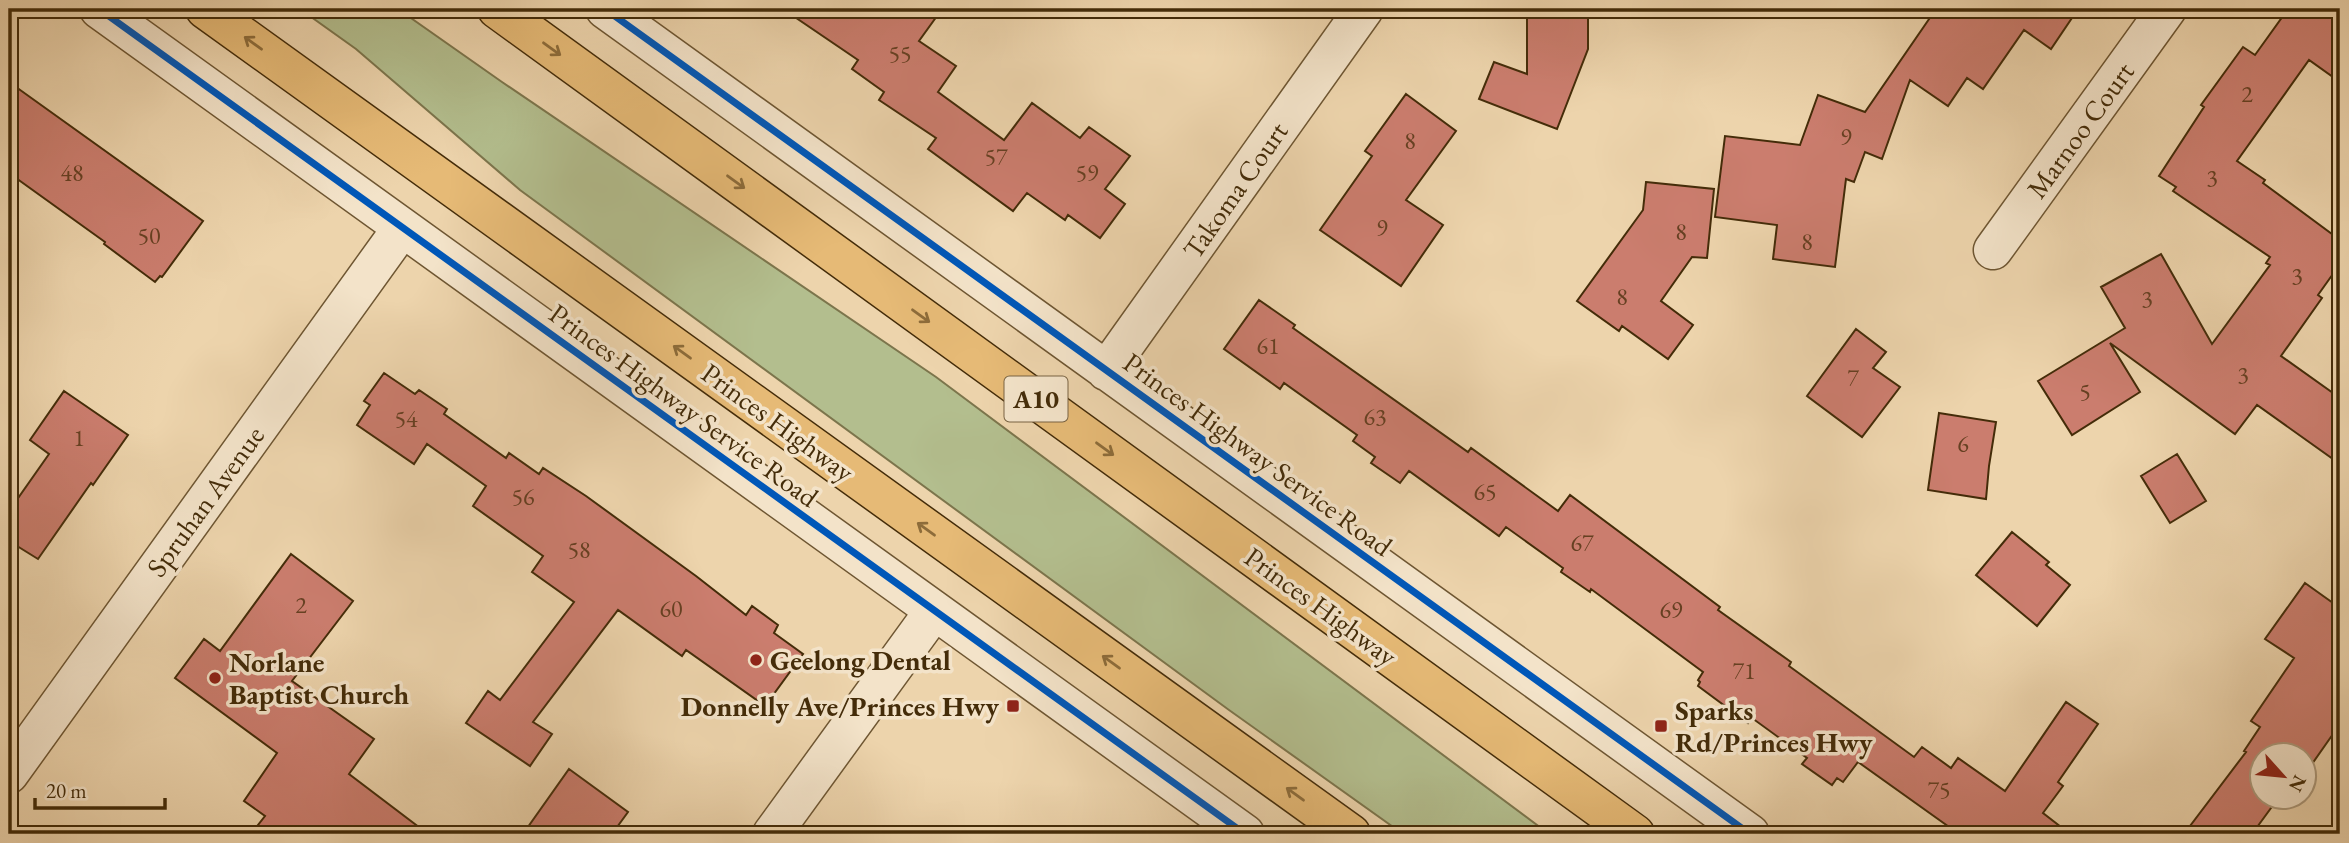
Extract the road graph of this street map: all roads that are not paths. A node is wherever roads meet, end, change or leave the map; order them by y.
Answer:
1 (99, 9) edge
2 (205, 9) edge
3 (497, 9) edge
4 (605, 9) edge
5 (1364, 9) edge
6 (2167, 9) edge
7 (402, 228) junction
8 (1993, 250) dead end
9 (1106, 371) junction
10 (934, 611) junction
11 (9, 774) edge
12 (772, 834) edge
13 (1245, 834) edge
14 (1351, 834) edge
15 (1634, 834) edge
16 (1750, 834) edge

1 - 7 street, Princes Highway Service Road
14 -> 2 highway, Princes Highway
3 -> 15 highway, Princes Highway / A10
4 - 9 street, Princes Highway Service Road
5 - 9 street, Takoma Court
6 - 8 street, Marnoo Court
7 - 10 street, Princes Highway Service Road
7 - 11 street, Spruhan Avenue
9 - 16 street, Princes Highway Service Road
10 - 12 street
10 - 13 street, Princes Highway Service Road

